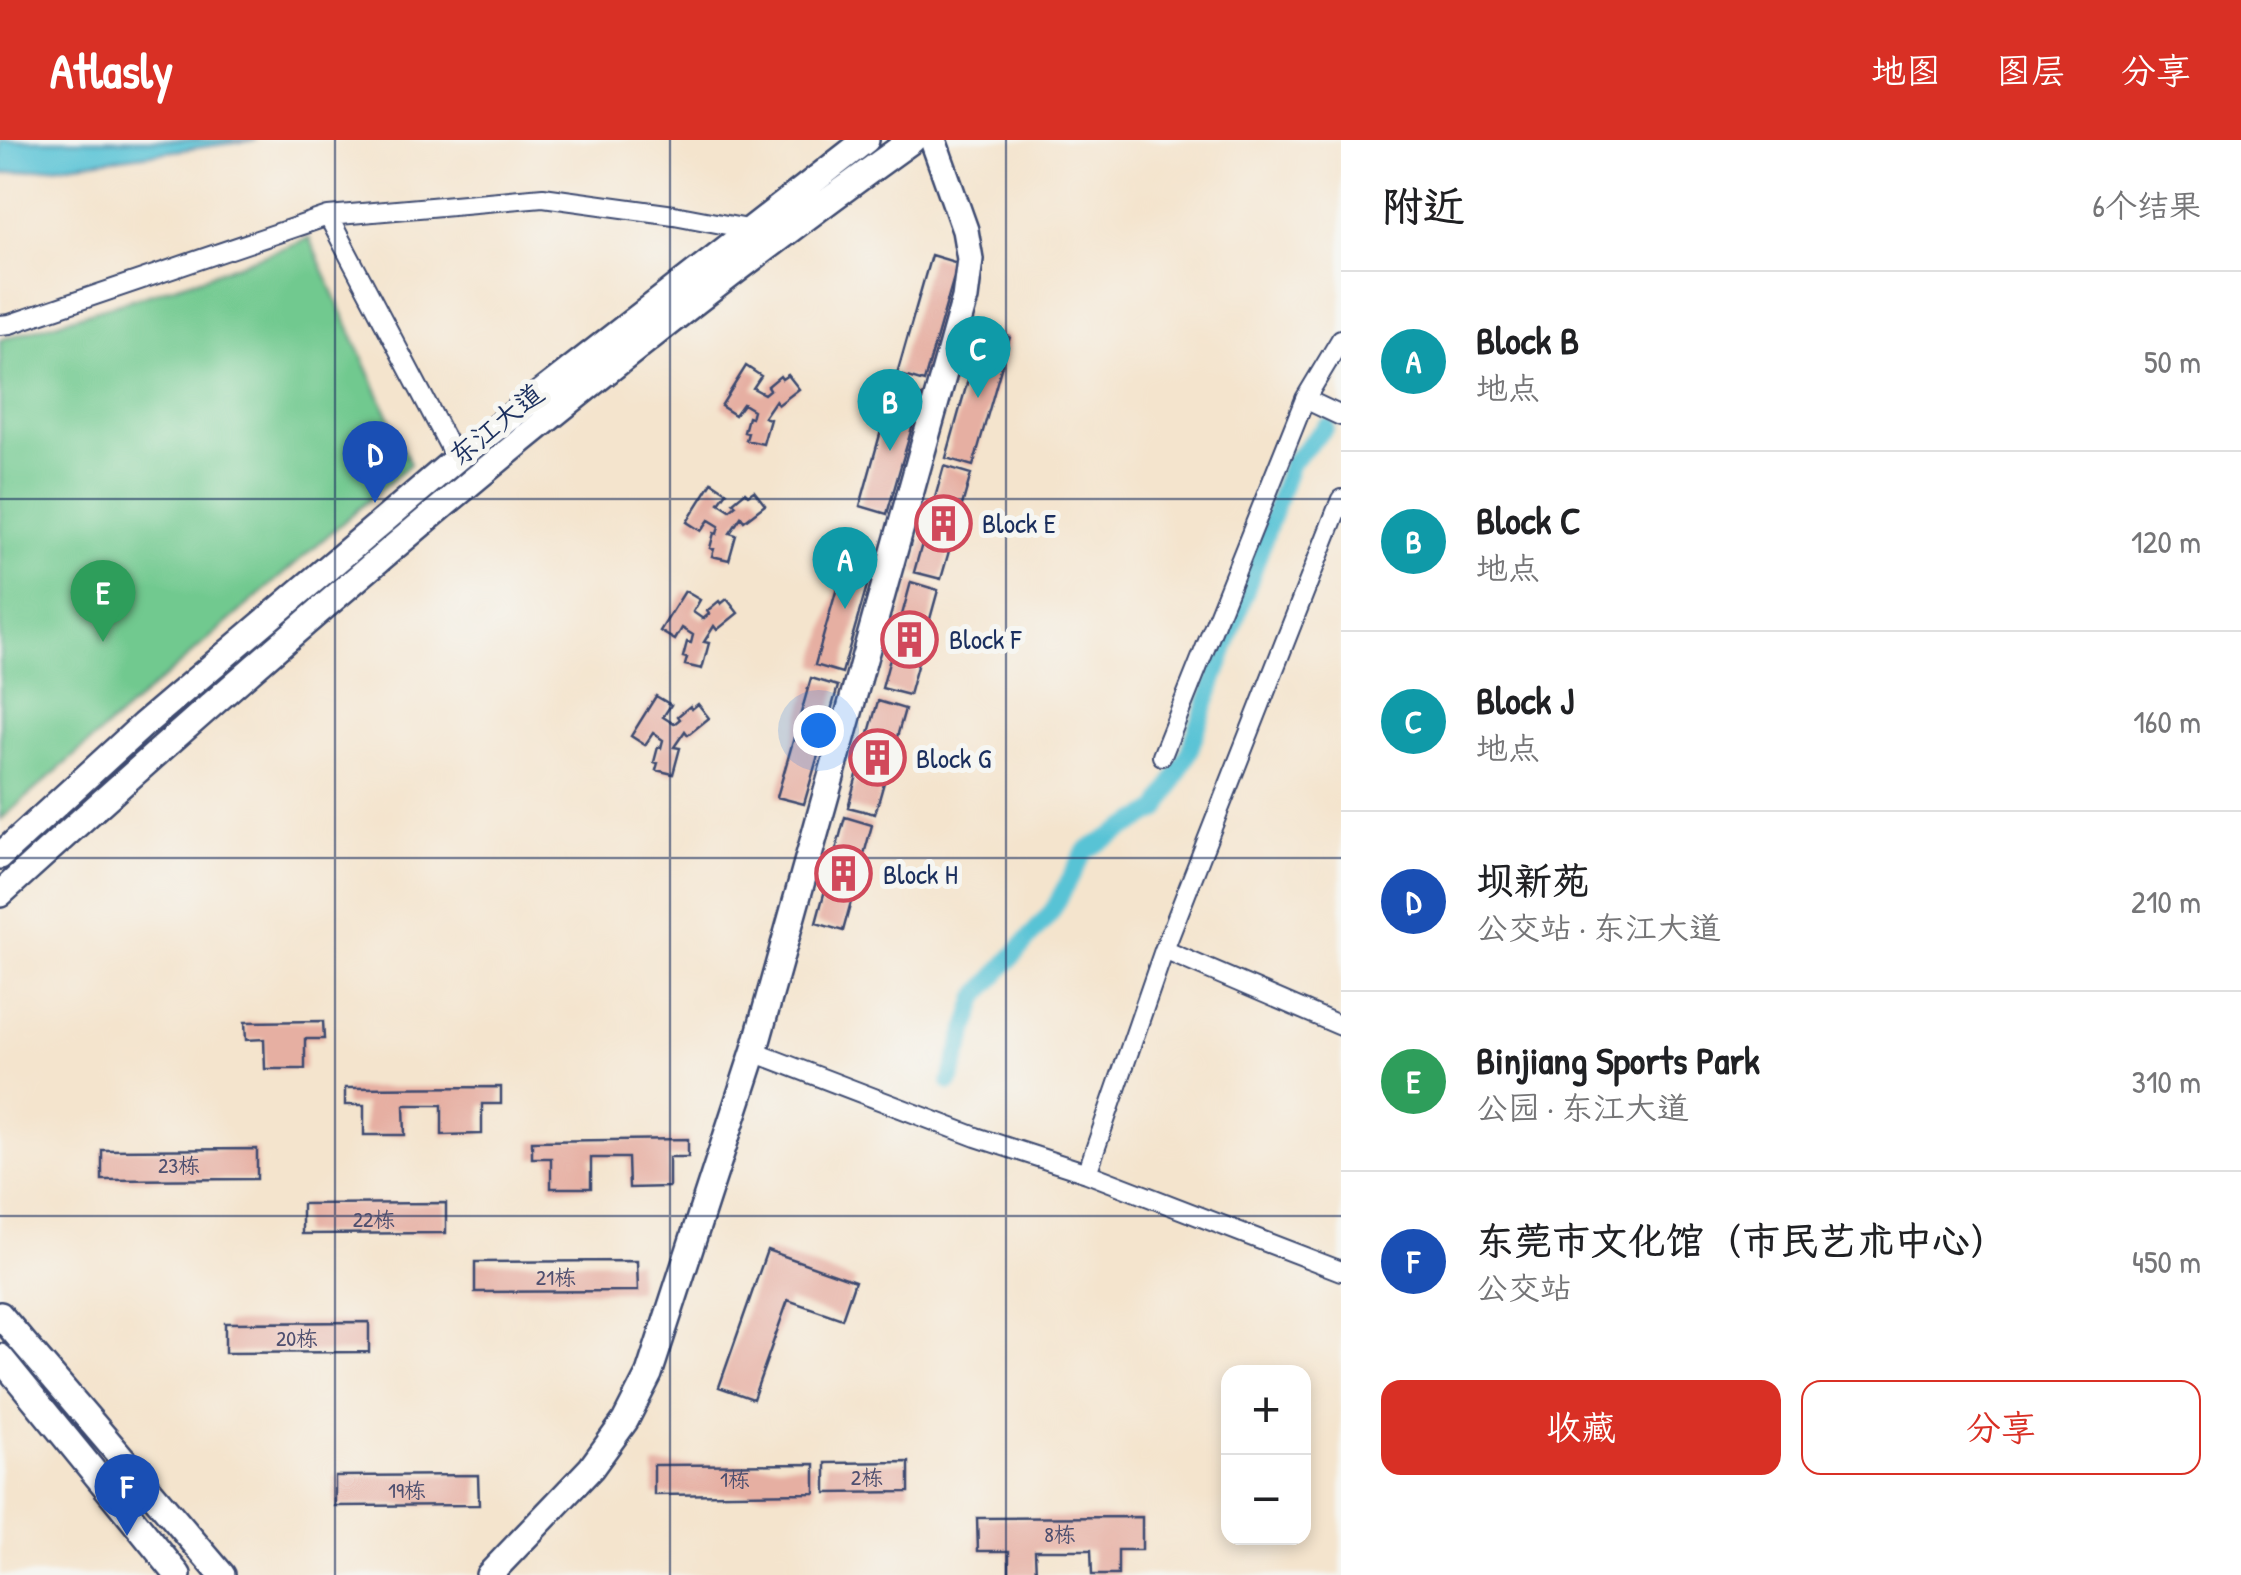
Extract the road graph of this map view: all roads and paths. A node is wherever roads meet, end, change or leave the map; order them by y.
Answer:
1 (866, 140) edge
2 (912, 140) edge
3 (933, 140) edge
4 (328, 216) junction
5 (748, 229) junction
6 (0, 325) edge
7 (1341, 339) edge
8 (1305, 399) junction
9 (1341, 416) edge
10 (456, 459) junction
11 (1341, 499) edge
12 (1162, 756) dead end
13 (0, 856) edge
14 (0, 894) edge
15 (1164, 950) junction
16 (1341, 1026) edge
17 (754, 1052) junction
18 (1087, 1173) junction
19 (1341, 1271) edge
20 (0, 1315) edge
21 (0, 1358) edge
22 (591, 1468) junction
23 (178, 1575) edge
24 (222, 1575) edge
25 (473, 1575) edge
26 (490, 1575) edge

1 - 5 main road, 东江大道
2 - 14 main road, 东江大道
3 - 17 main road
4 - 5 street
4 - 6 street
4 - 10 street
5 - 10 main road, 东江大道
7 - 8 street
8 - 9 street
8 - 12 street
10 - 13 main road, 东江大道
11 - 15 street
15 - 16 street
15 - 18 street
17 - 18 street
17 - 22 main road
18 - 19 street
20 - 24 main road
21 - 23 main road
22 - 25 main road
22 - 26 main road

